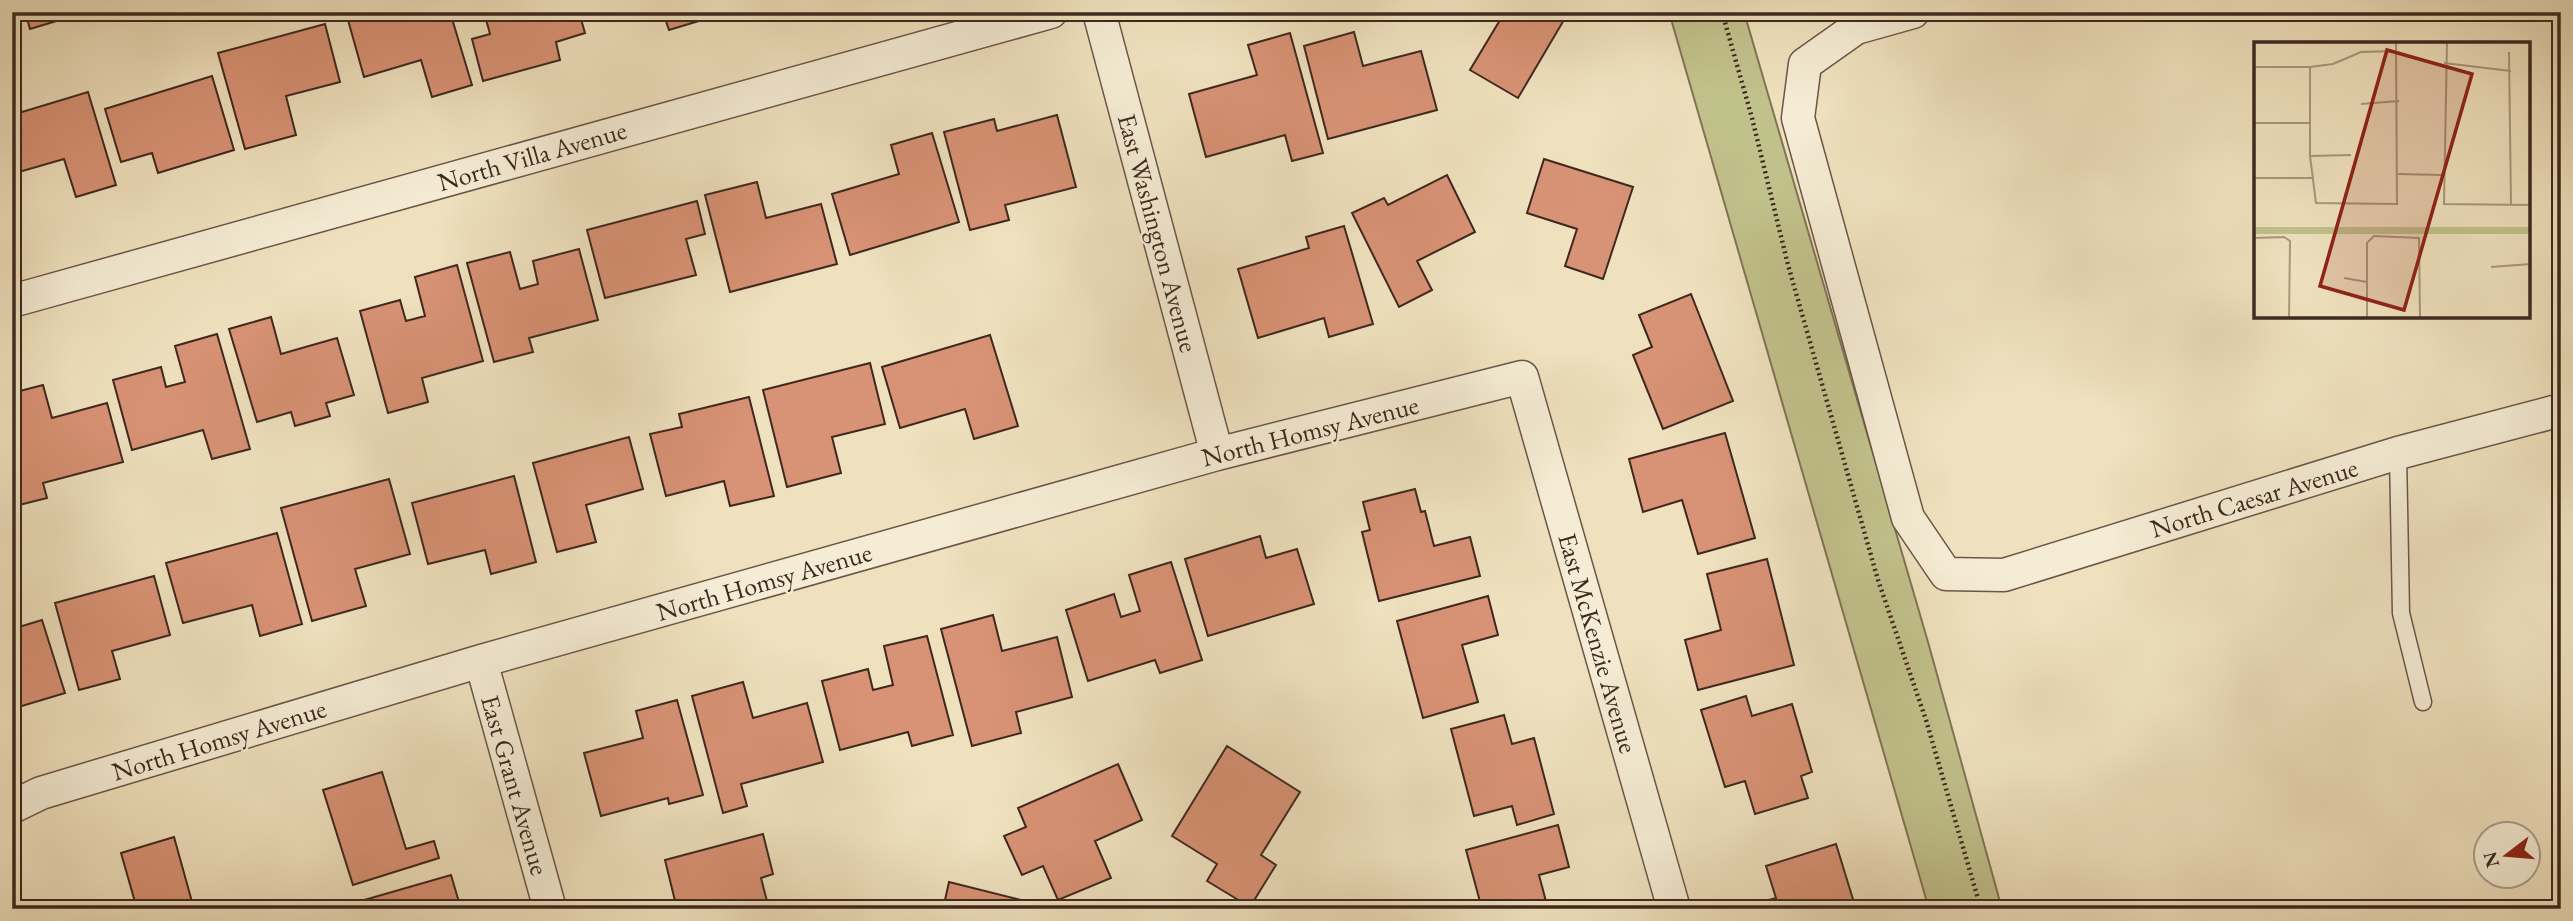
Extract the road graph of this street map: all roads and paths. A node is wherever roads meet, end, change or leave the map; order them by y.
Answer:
1 (1051, 12) edge
2 (1099, 12) edge
3 (1722, 12) edge
4 (1913, 12) edge
5 (12, 301) edge
6 (1522, 377) joint
7 (2561, 410) edge
8 (2398, 453) junction
9 (1217, 454) junction
10 (481, 661) junction
11 (2423, 702) dead end
12 (12, 807) edge
13 (550, 909) edge
14 (1674, 909) edge
15 (1981, 909) edge

1 - 5 street, North Villa Avenue
2 - 9 street, East Washington Avenue
3 - 15 path
4 - 8 street, North Caesar Avenue
6 - 9 street, North Homsy Avenue
6 - 14 street, East McKenzie Avenue
7 - 8 street, North Caesar Avenue
8 - 11 lane
9 - 10 street, North Homsy Avenue
10 - 12 street, North Homsy Avenue
10 - 13 street, East Grant Avenue

